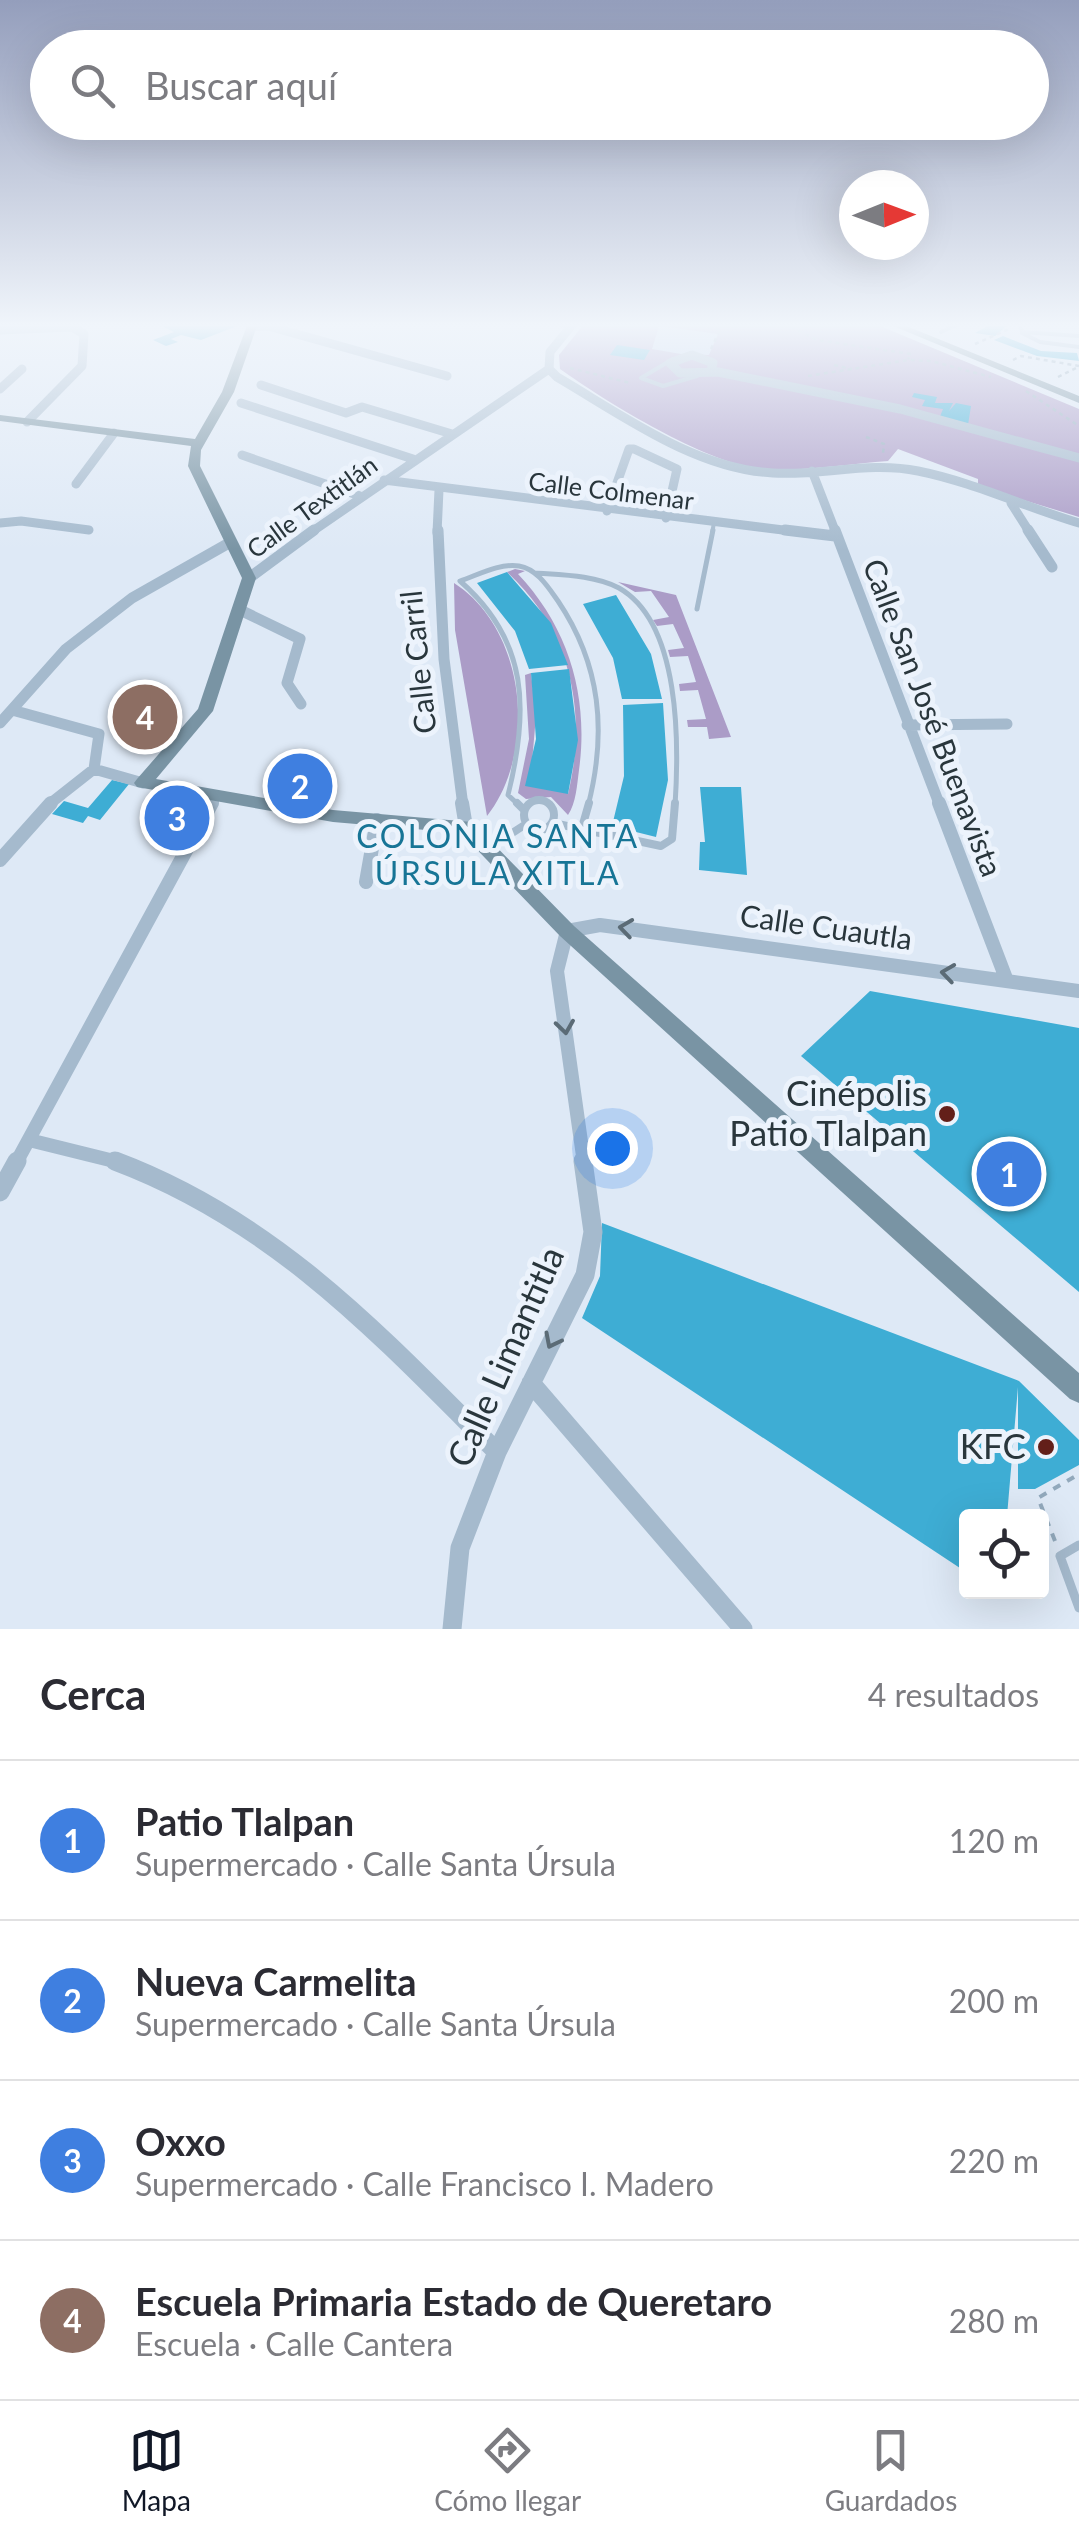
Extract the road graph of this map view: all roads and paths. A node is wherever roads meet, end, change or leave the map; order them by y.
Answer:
1 (50, 399) edge
2 (224, 399) edge
3 (304, 399) edge
4 (503, 399) edge
5 (596, 399) edge
6 (836, 399) edge
7 (1039, 399) edge
8 (241, 404) dead end
9 (0, 418) edge
10 (28, 422) junction
11 (1079, 426) edge
12 (114, 433) junction
13 (452, 434) junction
14 (866, 437) dead end
15 (199, 443) junction
16 (242, 454) dead end
17 (1079, 458) edge
18 (413, 459) junction
19 (872, 466) junction
20 (812, 471) junction
21 (384, 480) junction
22 (76, 484) dead end
23 (439, 490) junction
24 (360, 496) junction
25 (1011, 503) junction
26 (607, 511) junction
27 (666, 518) junction
28 (714, 523) junction
29 (1079, 523) edge
30 (0, 524) edge
31 (90, 530) dead end
32 (834, 536) junction
33 (229, 543) junction
34 (1052, 567) dead end
35 (534, 572) junction
36 (249, 578) junction
37 (238, 609) junction
38 (698, 609) dead end
39 (301, 704) dead end
40 (12, 710) junction
41 (0, 723) edge
42 (1007, 724) dead end
43 (907, 726) junction
44 (94, 770) junction
45 (144, 782) junction
46 (214, 798) junction
47 (523, 808) junction
48 (377, 820) junction
49 (554, 823) junction
50 (526, 824) junction
51 (466, 827) junction
52 (581, 831) junction
53 (6, 841) edge
54 (488, 849) junction
55 (0, 860) edge
56 (366, 882) dead end
57 (567, 931) junction
58 (1007, 981) junction
59 (1079, 991) edge
60 (29, 1140) junction
61 (0, 1192) edge
62 (531, 1384) junction
63 (1079, 1390) edge
64 (498, 1452) junction
65 (1079, 1474) edge
66 (1079, 1545) edge
67 (1060, 1556) junction
68 (1079, 1608) edge
69 (452, 1629) edge
70 (742, 1629) edge

1 - 10 street
2 - 15 street
3 - 13 street
4 - 13 street, Calle Textitlán
5 - 20 street
6 - 17 street
7 - 11 path
8 - 18 street
9 - 10 street
10 - 12 street
12 - 15 street
12 - 22 street
13 - 18 street, Calle Textitlán
14 - 19 path
15 - 33 street
16 - 24 street
18 - 21 street, Calle Textitlán
19 - 20 street
19 - 25 street
20 - 32 street, Calle San José Buenavista
21 - 23 street, Calle Colmenar
21 - 24 street, Calle Textitlán
23 - 26 street, Calle Colmenar
23 - 51 street, Calle Carril
24 - 36 street, Calle Textitlán
25 - 29 street
25 - 34 street
26 - 27 street, Calle Colmenar
26 - 27 street
27 - 28 street, Calle Colmenar
28 - 32 street, Calle Colmenar
28 - 38 lane
30 - 31 street
32 - 43 street, Calle San José Buenavista
33 - 36 street
33 - 40 street
35 - 47 lane
35 - 52 lane
35 - 52 lane
36 - 37 street
37 - 39 street
37 - 45 street
40 - 41 street
40 - 44 street
42 - 43 street
43 - 58 street, Calle San José Buenavista
44 - 45 street
44 - 53 street
45 - 46 street
46 - 48 street
46 - 60 street
47 - 49 lane
47 - 50 lane
48 - 51 street
48 - 56 street
49 - 50 lane
49 - 52 lane
50 - 54 lane
51 - 54 street
53 - 55 street
54 - 57 street
58 -> 57 street, Calle Cuautla
57 -> 62 street, Calle Limantitla
57 - 63 street
58 - 59 street, Calle Cuautla
60 - 61 street
60 - 64 street
62 - 64 street, Calle Limantitla
62 - 70 street
64 - 69 street, Calle Limantitla
65 - 67 path
66 - 67 lane
67 - 68 lane

